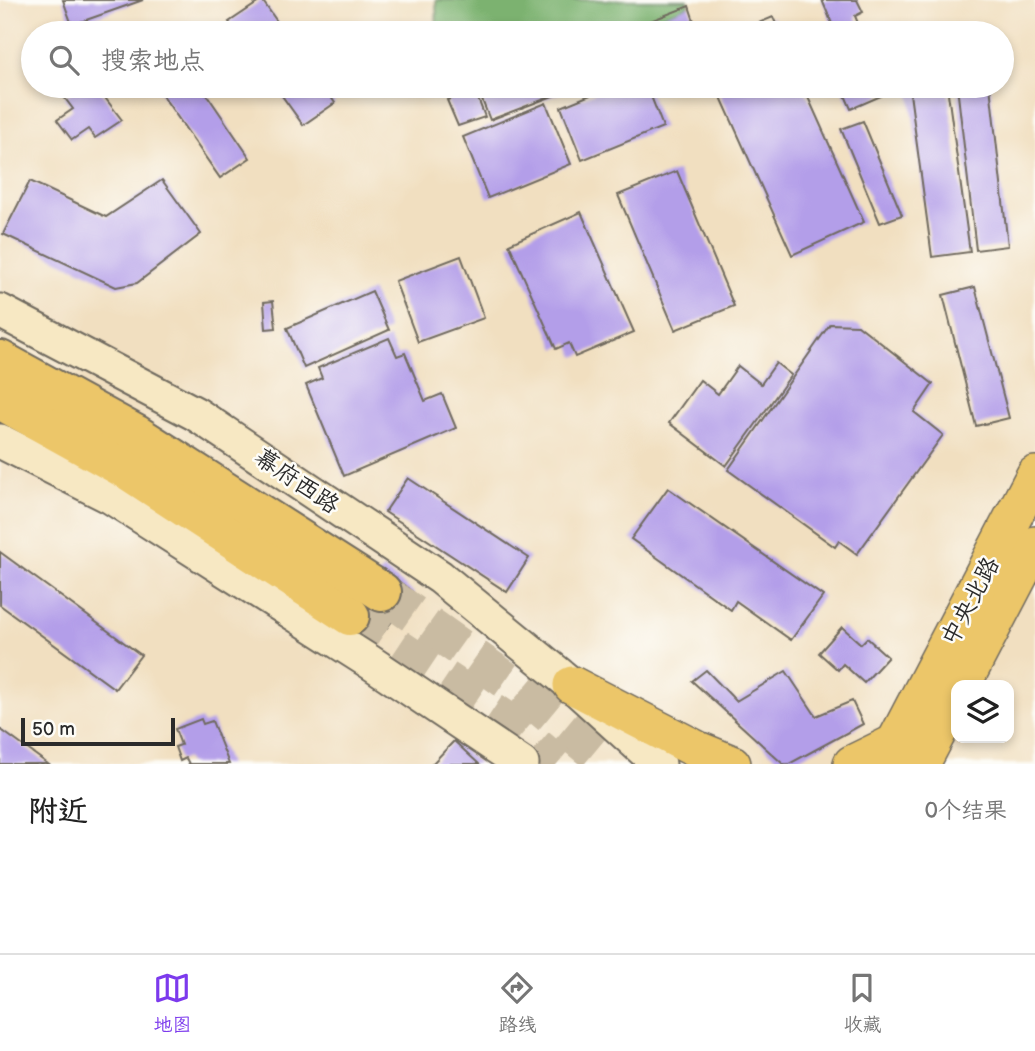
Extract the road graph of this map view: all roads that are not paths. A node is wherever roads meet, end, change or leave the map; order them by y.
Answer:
1 (0, 311) edge
2 (0, 360) edge
3 (0, 400) edge
4 (0, 441) edge
5 (1035, 475) edge
6 (1035, 545) edge
7 (382, 592) tunnel mouth
8 (350, 616) tunnel mouth
9 (965, 680) edge
10 (572, 685) junction
11 (951, 702) edge
12 (900, 757) edge
13 (522, 764) edge
14 (659, 764) edge
15 (732, 764) edge
16 (852, 764) edge

1 - 10 main road, 幕府西路
2 - 7 highway, 幕府西路
3 - 8 highway
4 - 13 main road
5 - 12 main road, 中央北路
6 - 9 main road, 中央北路
10 - 14 main road, 幕府西路
10 - 15 main road
11 - 12 main road
12 - 16 main road

